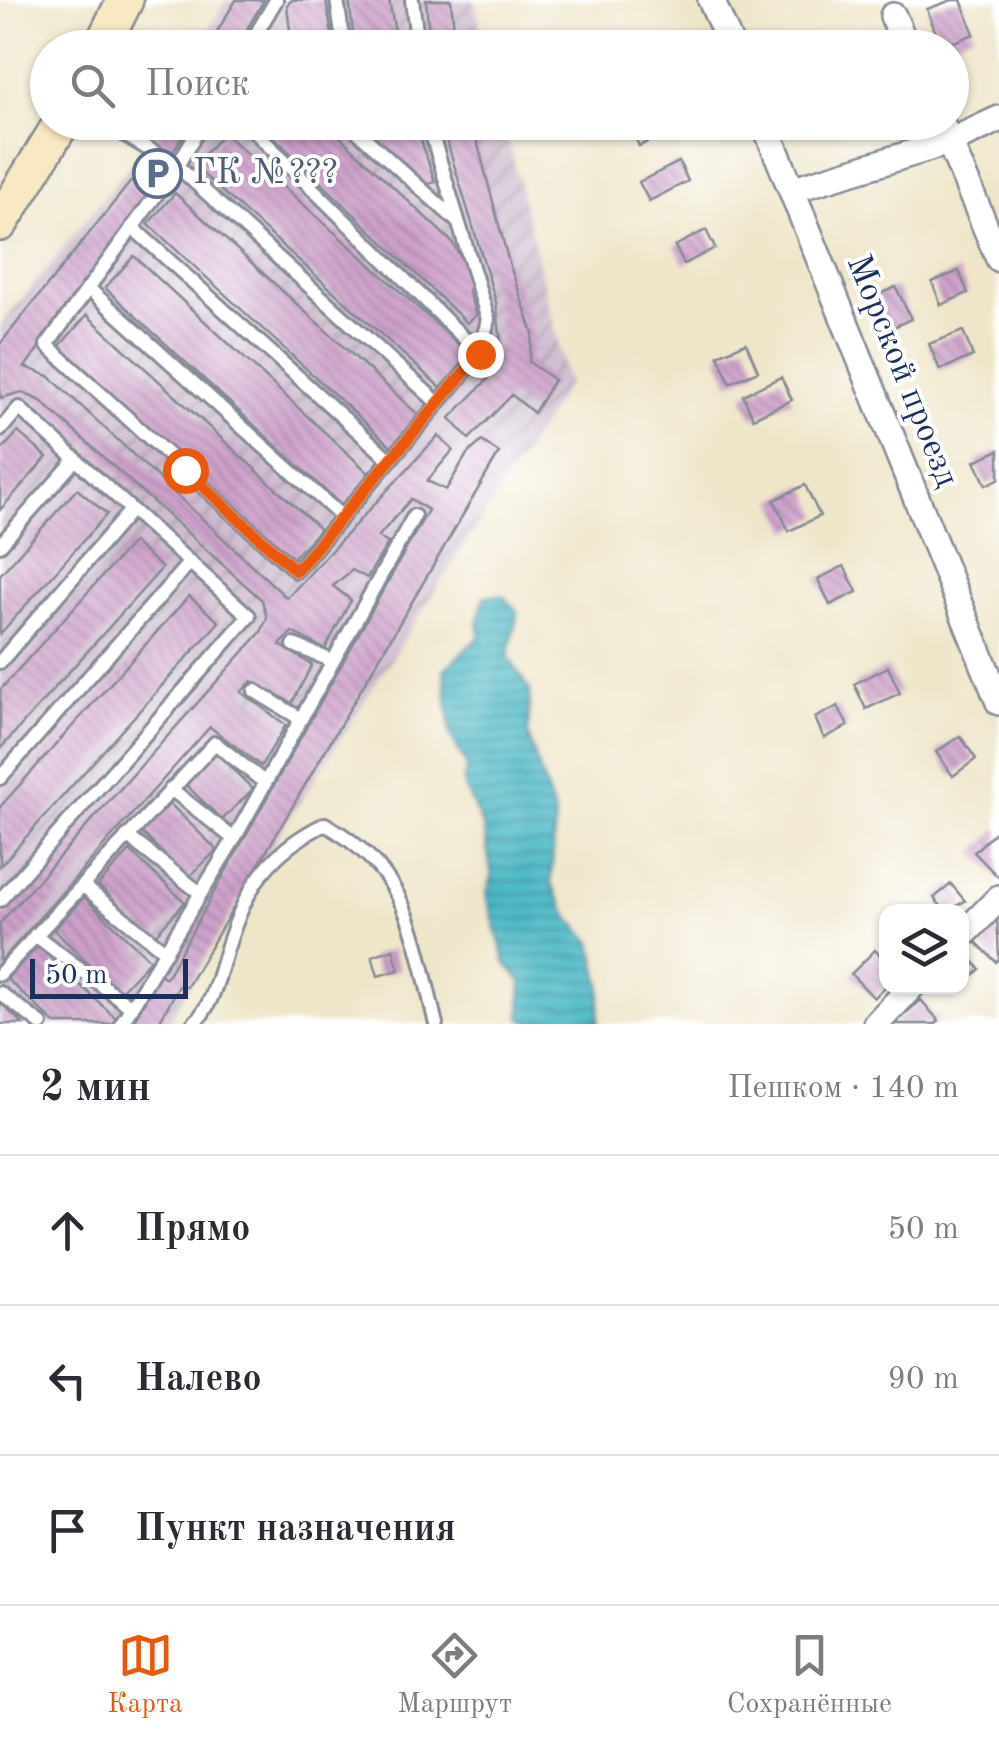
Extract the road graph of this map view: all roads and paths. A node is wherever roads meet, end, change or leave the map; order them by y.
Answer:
1 (125, 0) edge
2 (276, 0) edge
3 (336, 0) edge
4 (412, 0) edge
5 (711, 0) edge
6 (893, 16) dead end
7 (110, 30) edge
8 (262, 30) edge
9 (341, 30) edge
10 (416, 30) edge
11 (724, 30) edge
12 (899, 30) edge
13 (999, 120) edge
14 (969, 127) edge
15 (51, 140) edge
16 (133, 140) edge
17 (192, 140) edge
18 (263, 140) edge
19 (368, 140) edge
20 (434, 140) edge
21 (772, 140) edge
22 (924, 140) edge
23 (948, 140) edge
24 (177, 166) junction
25 (794, 190) junction
26 (0, 223) edge
27 (459, 223) junction
28 (132, 227) junction
29 (999, 260) edge
30 (88, 288) junction
31 (480, 354) junction
32 (438, 403) junction
33 (0, 430) edge
34 (76, 459) junction
35 (390, 460) junction
36 (131, 510) junction
37 (414, 516) dead end
38 (342, 517) junction
39 (0, 545) edge
40 (190, 562) junction
41 (294, 645) dead end
42 (330, 660) junction
43 (0, 662) edge
44 (255, 691) dead end
45 (999, 702) edge
46 (301, 719) junction
47 (0, 778) edge
48 (264, 782) junction
49 (172, 789) junction
50 (127, 836) junction
51 (234, 840) junction
52 (82, 885) junction
53 (3, 892) edge
54 (199, 892) junction
55 (999, 898) edge
56 (969, 929) edge
57 (36, 934) junction
58 (166, 952) junction
59 (0, 974) edge
60 (0, 992) edge
61 (904, 994) edge
62 (132, 1008) junction
63 (41, 1024) edge
64 (121, 1024) edge
65 (193, 1024) edge
66 (436, 1024) edge
67 (876, 1024) edge

1 - 7 main road
2 - 8 lane
3 - 9 lane
4 - 10 lane
5 - 11 street
6 - 12 street
13 - 14 street
15 - 26 main road
16 - 24 lane
17 - 24 lane
18 - 31 lane
19 - 27 lane
20 - 27 lane
21 - 25 street, Морской проезд
22 - 25 street
23 - 29 street
24 - 28 lane
24 - 32 lane
25 - 45 street, Морской проезд
27 - 31 lane
28 - 30 lane
28 - 35 lane
30 - 38 lane
30 - 38 lane
31 - 32 lane
32 - 35 lane
33 - 34 lane
34 - 36 lane
34 - 39 lane
35 - 38 lane
36 - 40 lane
36 - 43 lane
37 - 42 lane
40 - 47 lane
40 - 53 lane
41 - 42 lane
42 - 46 lane
44 - 46 lane
46 - 48 lane
48 - 49 lane
48 - 51 lane
49 - 50 lane
49 - 51 lane
50 - 52 lane
50 - 54 lane
51 - 54 lane
52 - 57 lane
52 - 58 lane
54 - 58 lane
55 - 56 street
57 - 59 lane
57 - 62 lane
58 - 62 lane
60 - 63 lane
61 - 67 street
62 - 64 lane
65 - 66 lane

